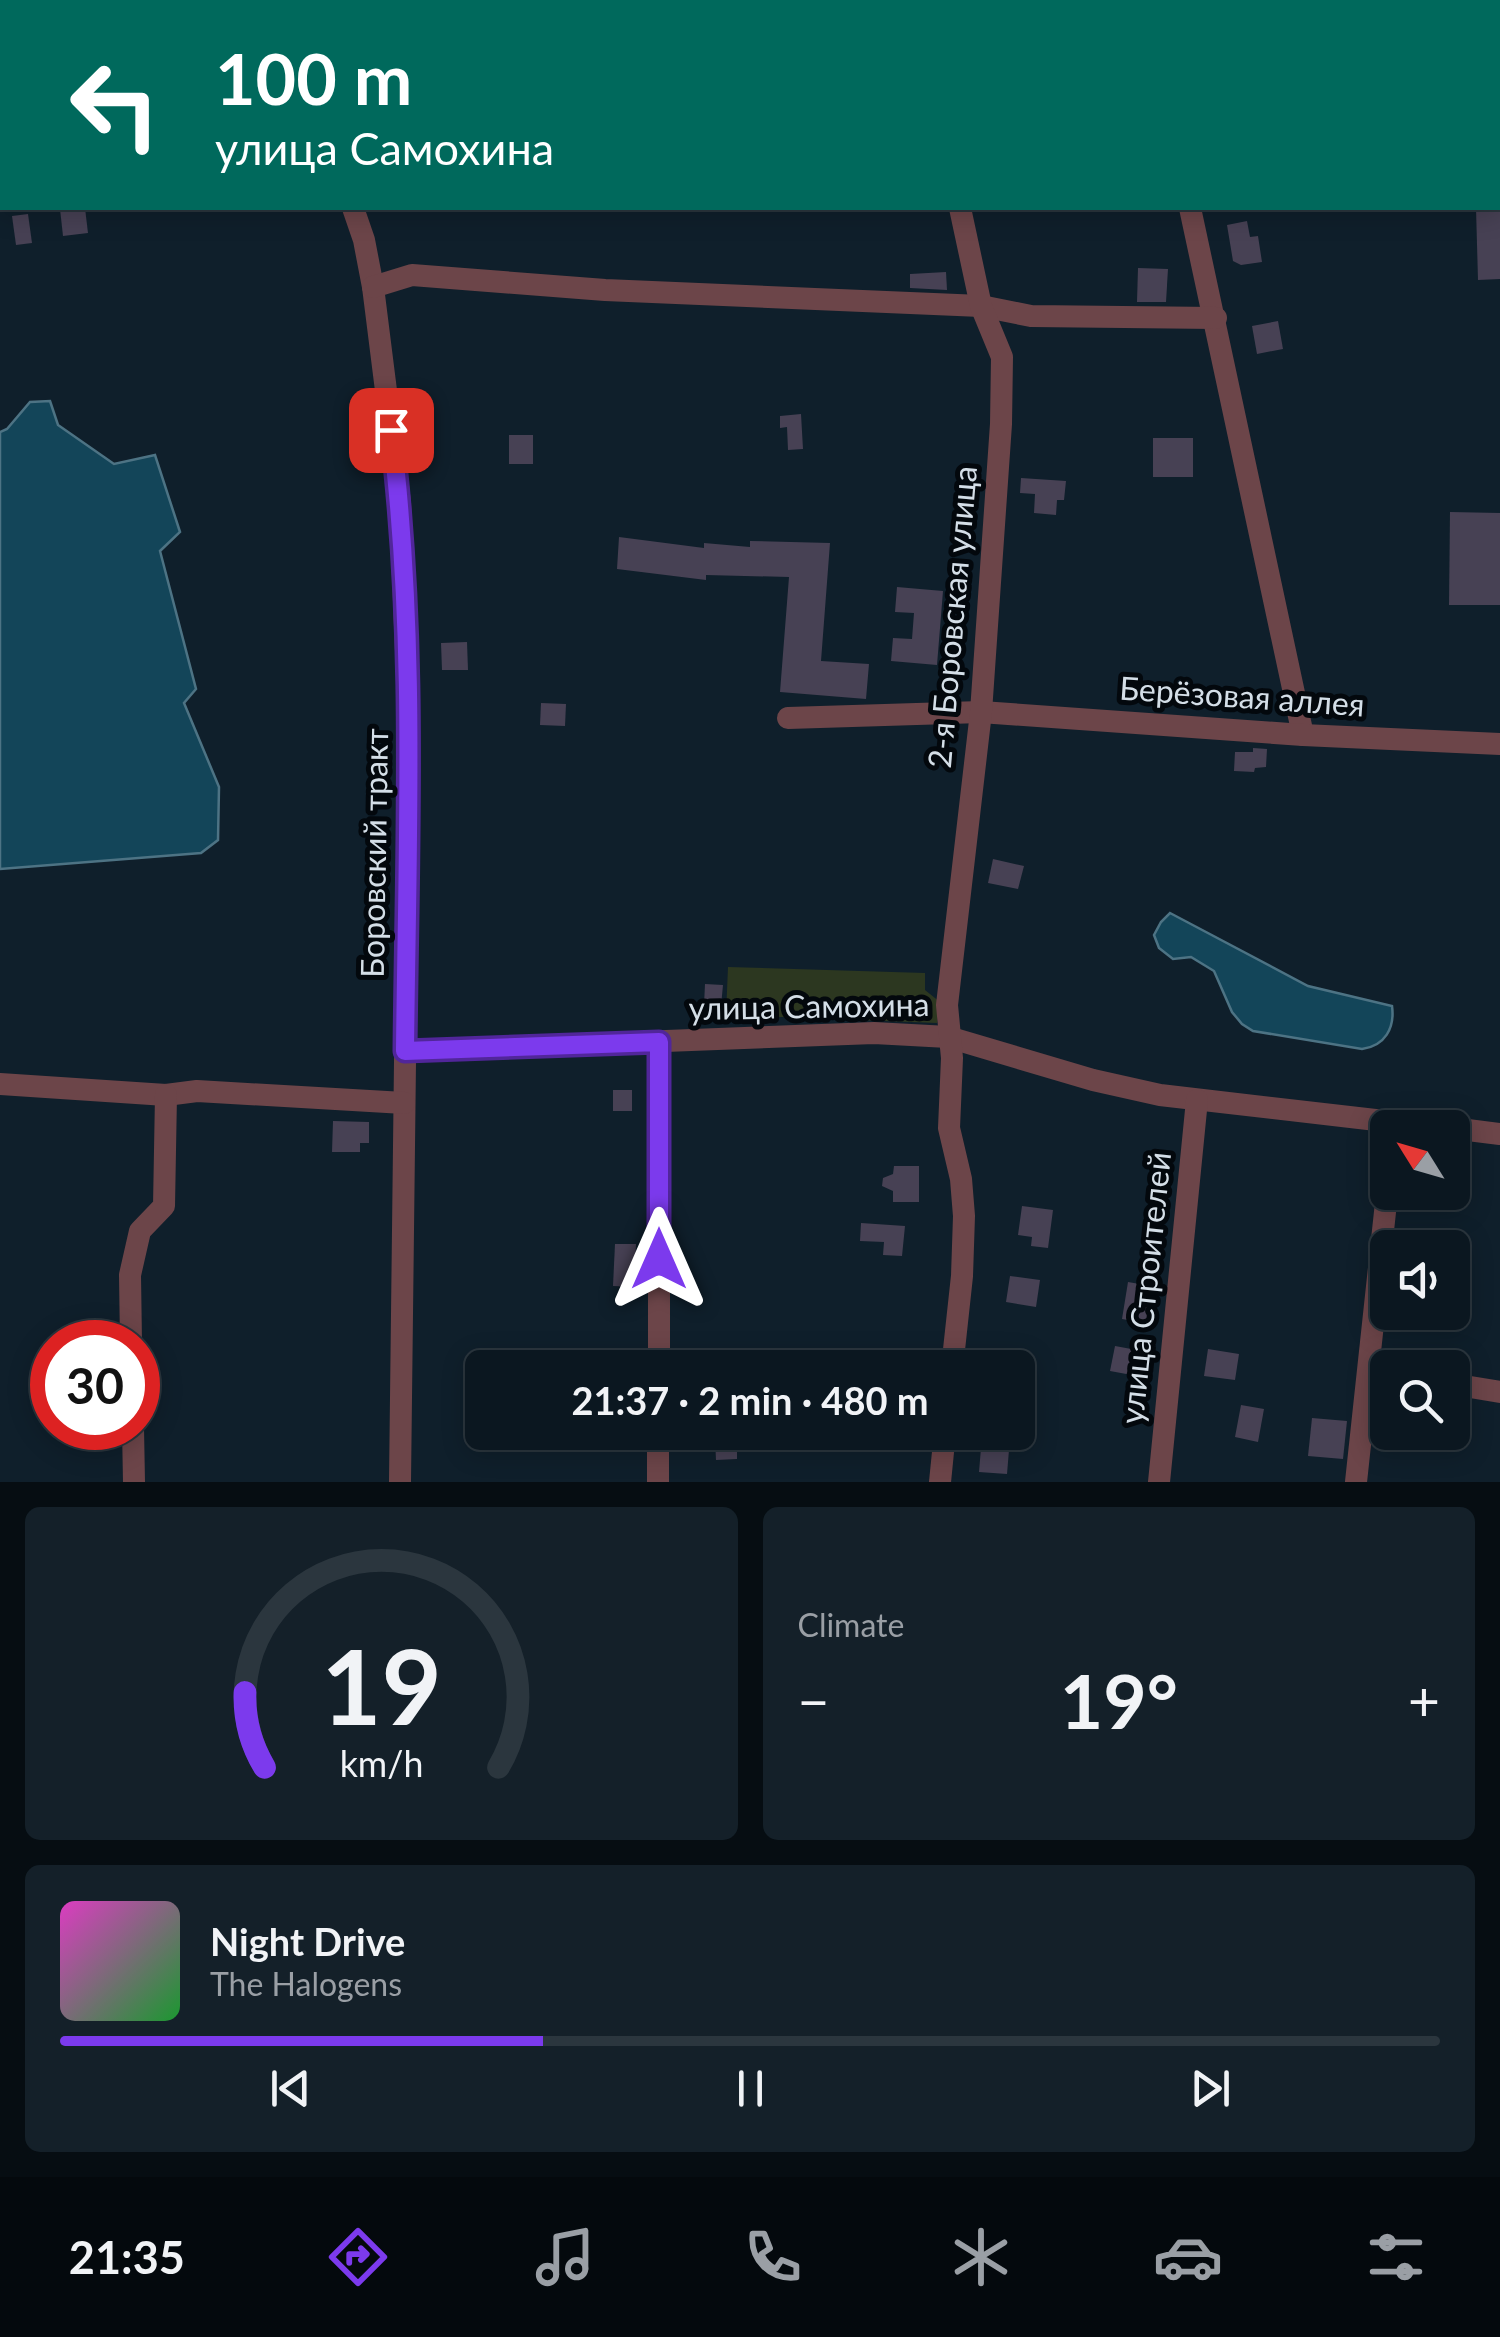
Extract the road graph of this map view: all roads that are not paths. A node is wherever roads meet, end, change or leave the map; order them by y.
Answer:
1 (354, 210) edge
2 (960, 210) edge
3 (1190, 210) edge
4 (373, 287) junction
5 (982, 306) junction
6 (1216, 318) junction
7 (981, 712) junction
8 (788, 718) dead end
9 (1303, 734) junction
10 (1500, 744) edge
11 (948, 1037) junction
12 (659, 1042) junction
13 (405, 1051) junction
14 (0, 1084) edge
15 (166, 1095) junction
16 (1197, 1100) junction
17 (404, 1103) junction
18 (1370, 1122) edge
19 (1470, 1130) edge
20 (1500, 1134) edge
21 (1387, 1210) edge
22 (131, 1320) edge
23 (658, 1350) edge
24 (954, 1350) edge
25 (1379, 1350) edge
26 (1470, 1387) edge
27 (1500, 1392) edge
28 (1370, 1412) edge
29 (133, 1450) edge
30 (658, 1450) edge
31 (943, 1450) edge
32 (134, 1482) edge
33 (400, 1482) edge
34 (658, 1482) edge
35 (940, 1482) edge
36 (1160, 1482) edge
37 (1356, 1482) edge

1 - 4 street, Боровский тракт
2 - 5 street, 2-я Боровская улица
3 - 6 street
4 - 5 street
4 - 13 street, Боровский тракт
5 - 6 street
5 - 7 street, 2-я Боровская улица
6 - 9 street
7 - 8 street, Берёзовая аллея
7 - 9 street, Берёзовая аллея
7 - 11 street, 2-я Боровская улица
9 - 10 street, Берёзовая аллея
11 - 12 street, улица Самохина
11 - 16 street, улица Самохина
11 - 24 street, 2-я Боровская улица
12 - 13 street, улица Самохина
12 - 23 street
13 - 17 street, Боровский тракт
14 - 15 street
15 - 17 street
15 - 22 street
16 - 18 street, улица Самохина
16 - 36 street, улица Строителей
17 - 33 street, Боровский тракт
19 - 20 street
21 - 25 street
26 - 27 street
28 - 37 street
29 - 32 street
30 - 34 street
31 - 35 street

